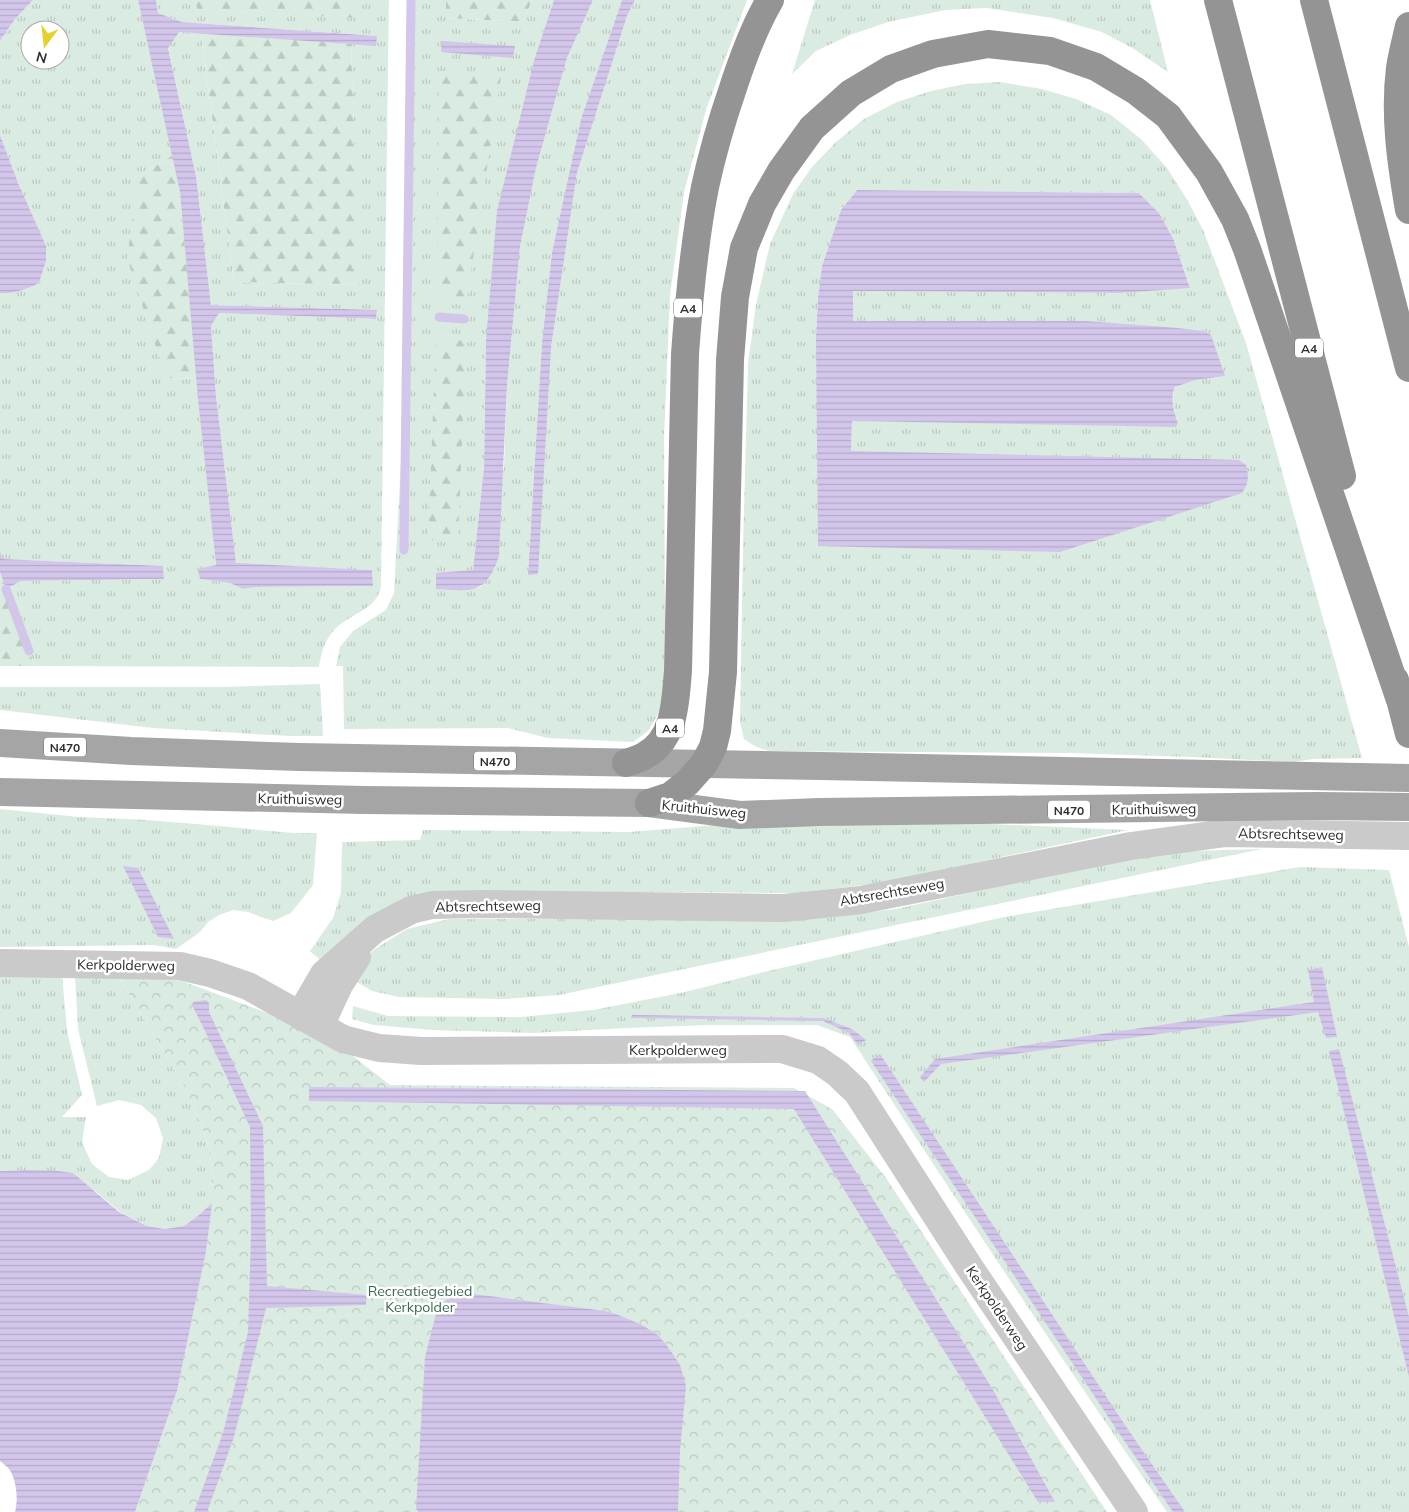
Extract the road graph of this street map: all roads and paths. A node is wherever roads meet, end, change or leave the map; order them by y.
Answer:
1 (770, 0) edge
2 (1218, 0) edge
3 (1314, 0) edge
4 (1409, 26) edge
5 (1409, 210) edge
6 (1409, 368) edge
7 (1399, 697) junction
8 (1409, 734) edge
9 (0, 743) edge
10 (626, 763) junction
11 (704, 764) junction
12 (1409, 778) edge
13 (0, 792) edge
14 (649, 803) junction
15 (1409, 807) edge
16 (1409, 836) edge
17 (0, 963) edge
18 (310, 1020) junction
19 (1134, 1512) edge

1 - 10 highway, A4
2 - 7 highway, A4
3 - 6 highway
4 - 5 highway
7 - 8 highway, A4
7 - 11 highway, A4
9 - 10 main road, N470
10 - 11 main road, N470
11 - 12 main road, N470
11 - 14 highway, A4
13 - 14 main road, Kruithuisweg / N470
14 - 15 main road, Kruithuisweg / N470
16 - 18 street, Abtsrechtseweg
17 - 18 street, Kerkpolderweg
18 - 19 street, Kerkpolderweg

